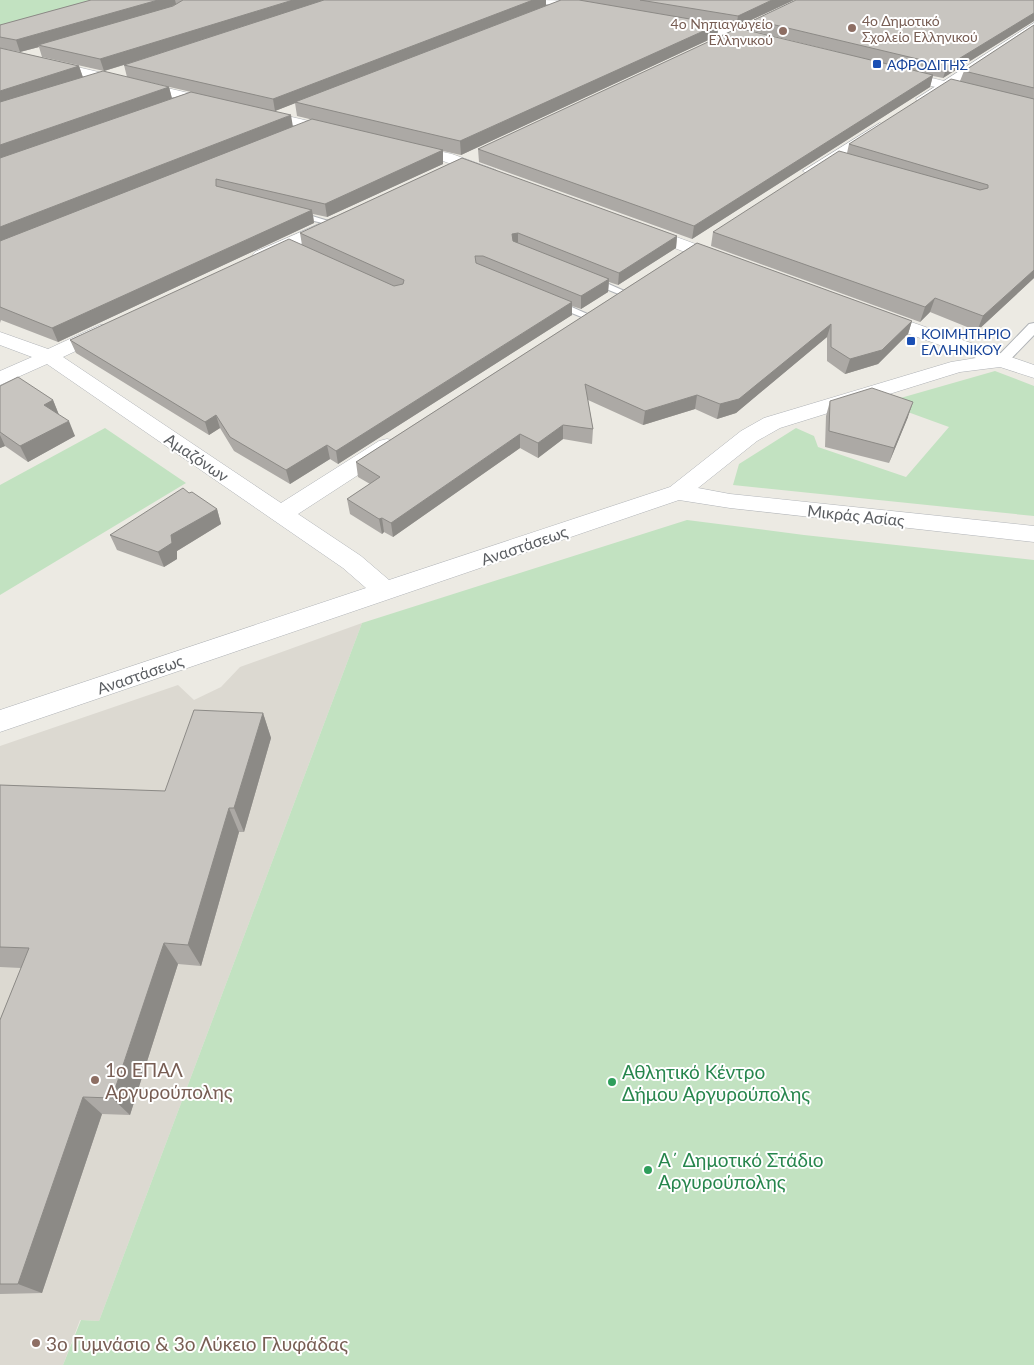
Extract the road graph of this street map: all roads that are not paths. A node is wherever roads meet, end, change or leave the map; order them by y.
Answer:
1 (540, 0) edge
2 (808, 0) edge
3 (565, 4) junction
4 (603, 11) edge
5 (537, 15) edge
6 (670, 22) edge
7 (1034, 27) edge
8 (737, 33) junction
9 (781, 44) edge
10 (49, 49) edge
11 (700, 50) edge
12 (0, 53) edge
13 (21, 58) junction
14 (133, 69) edge
15 (881, 69) edge
16 (105, 78) junction
17 (945, 85) junction
18 (79, 86) edge
19 (196, 98) junction
20 (912, 106) edge
21 (1034, 107) edge
22 (168, 108) edge
23 (296, 110) edge
24 (896, 116) edge
25 (277, 117) junction
26 (313, 126) junction
27 (351, 135) edge
28 (285, 137) edge
29 (390, 144) edge
30 (480, 154) edge
31 (462, 162) junction
32 (445, 170) edge
33 (508, 179) edge
34 (799, 179) edge
35 (286, 212) edge
36 (349, 215) edge
37 (331, 224) junction
38 (628, 224) edge
39 (708, 238) dead end
40 (692, 248) junction
41 (677, 258) edge
42 (252, 261) edge
43 (738, 265) edge
44 (579, 275) edge
45 (639, 283) edge
46 (542, 298) edge
47 (605, 305) junction
48 (857, 308) edge
49 (119, 323) edge
50 (570, 327) edge
51 (1034, 327) edge
52 (0, 338) edge
53 (48, 356) junction
54 (1001, 361) junction
55 (1034, 372) edge
56 (0, 379) edge
57 (405, 434) edge
58 (678, 492) junction
59 (281, 514) junction
60 (1034, 534) edge
61 (386, 591) junction
62 (0, 721) edge

1 - 3 street
2 - 8 street
3 - 4 street
3 - 5 street
6 - 8 street
7 - 17 street
8 - 9 street
8 - 11 street
10 - 13 street
12 - 13 street
13 - 16 street
14 - 16 street
15 - 17 street
16 - 18 street
16 - 19 street
17 - 20 street
17 - 21 street
19 - 22 street
19 - 25 street
23 - 25 street
24 - 34 street
25 - 26 street
26 - 27 street
26 - 28 street
29 - 31 street
30 - 31 street
31 - 32 street
31 - 33 street
35 - 37 lane
36 - 37 street
37 - 42 street
38 - 40 street
39 - 40 street
40 - 41 street
40 - 43 street
44 - 47 lane
45 - 47 street
46 - 47 lane
47 - 50 street
48 - 54 street
49 - 53 street
51 - 54 street
52 - 53 street, Αμαζόνων
53 - 56 street
53 - 59 street, Αμαζόνων
54 - 55 street, Αναστάσεως
54 - 58 street, Αναστάσεως
57 - 59 street
58 - 60 street, Μικράς Ασίας
58 - 61 street, Αναστάσεως
59 - 61 street, Αμαζόνων
61 - 62 street, Αναστάσεως

